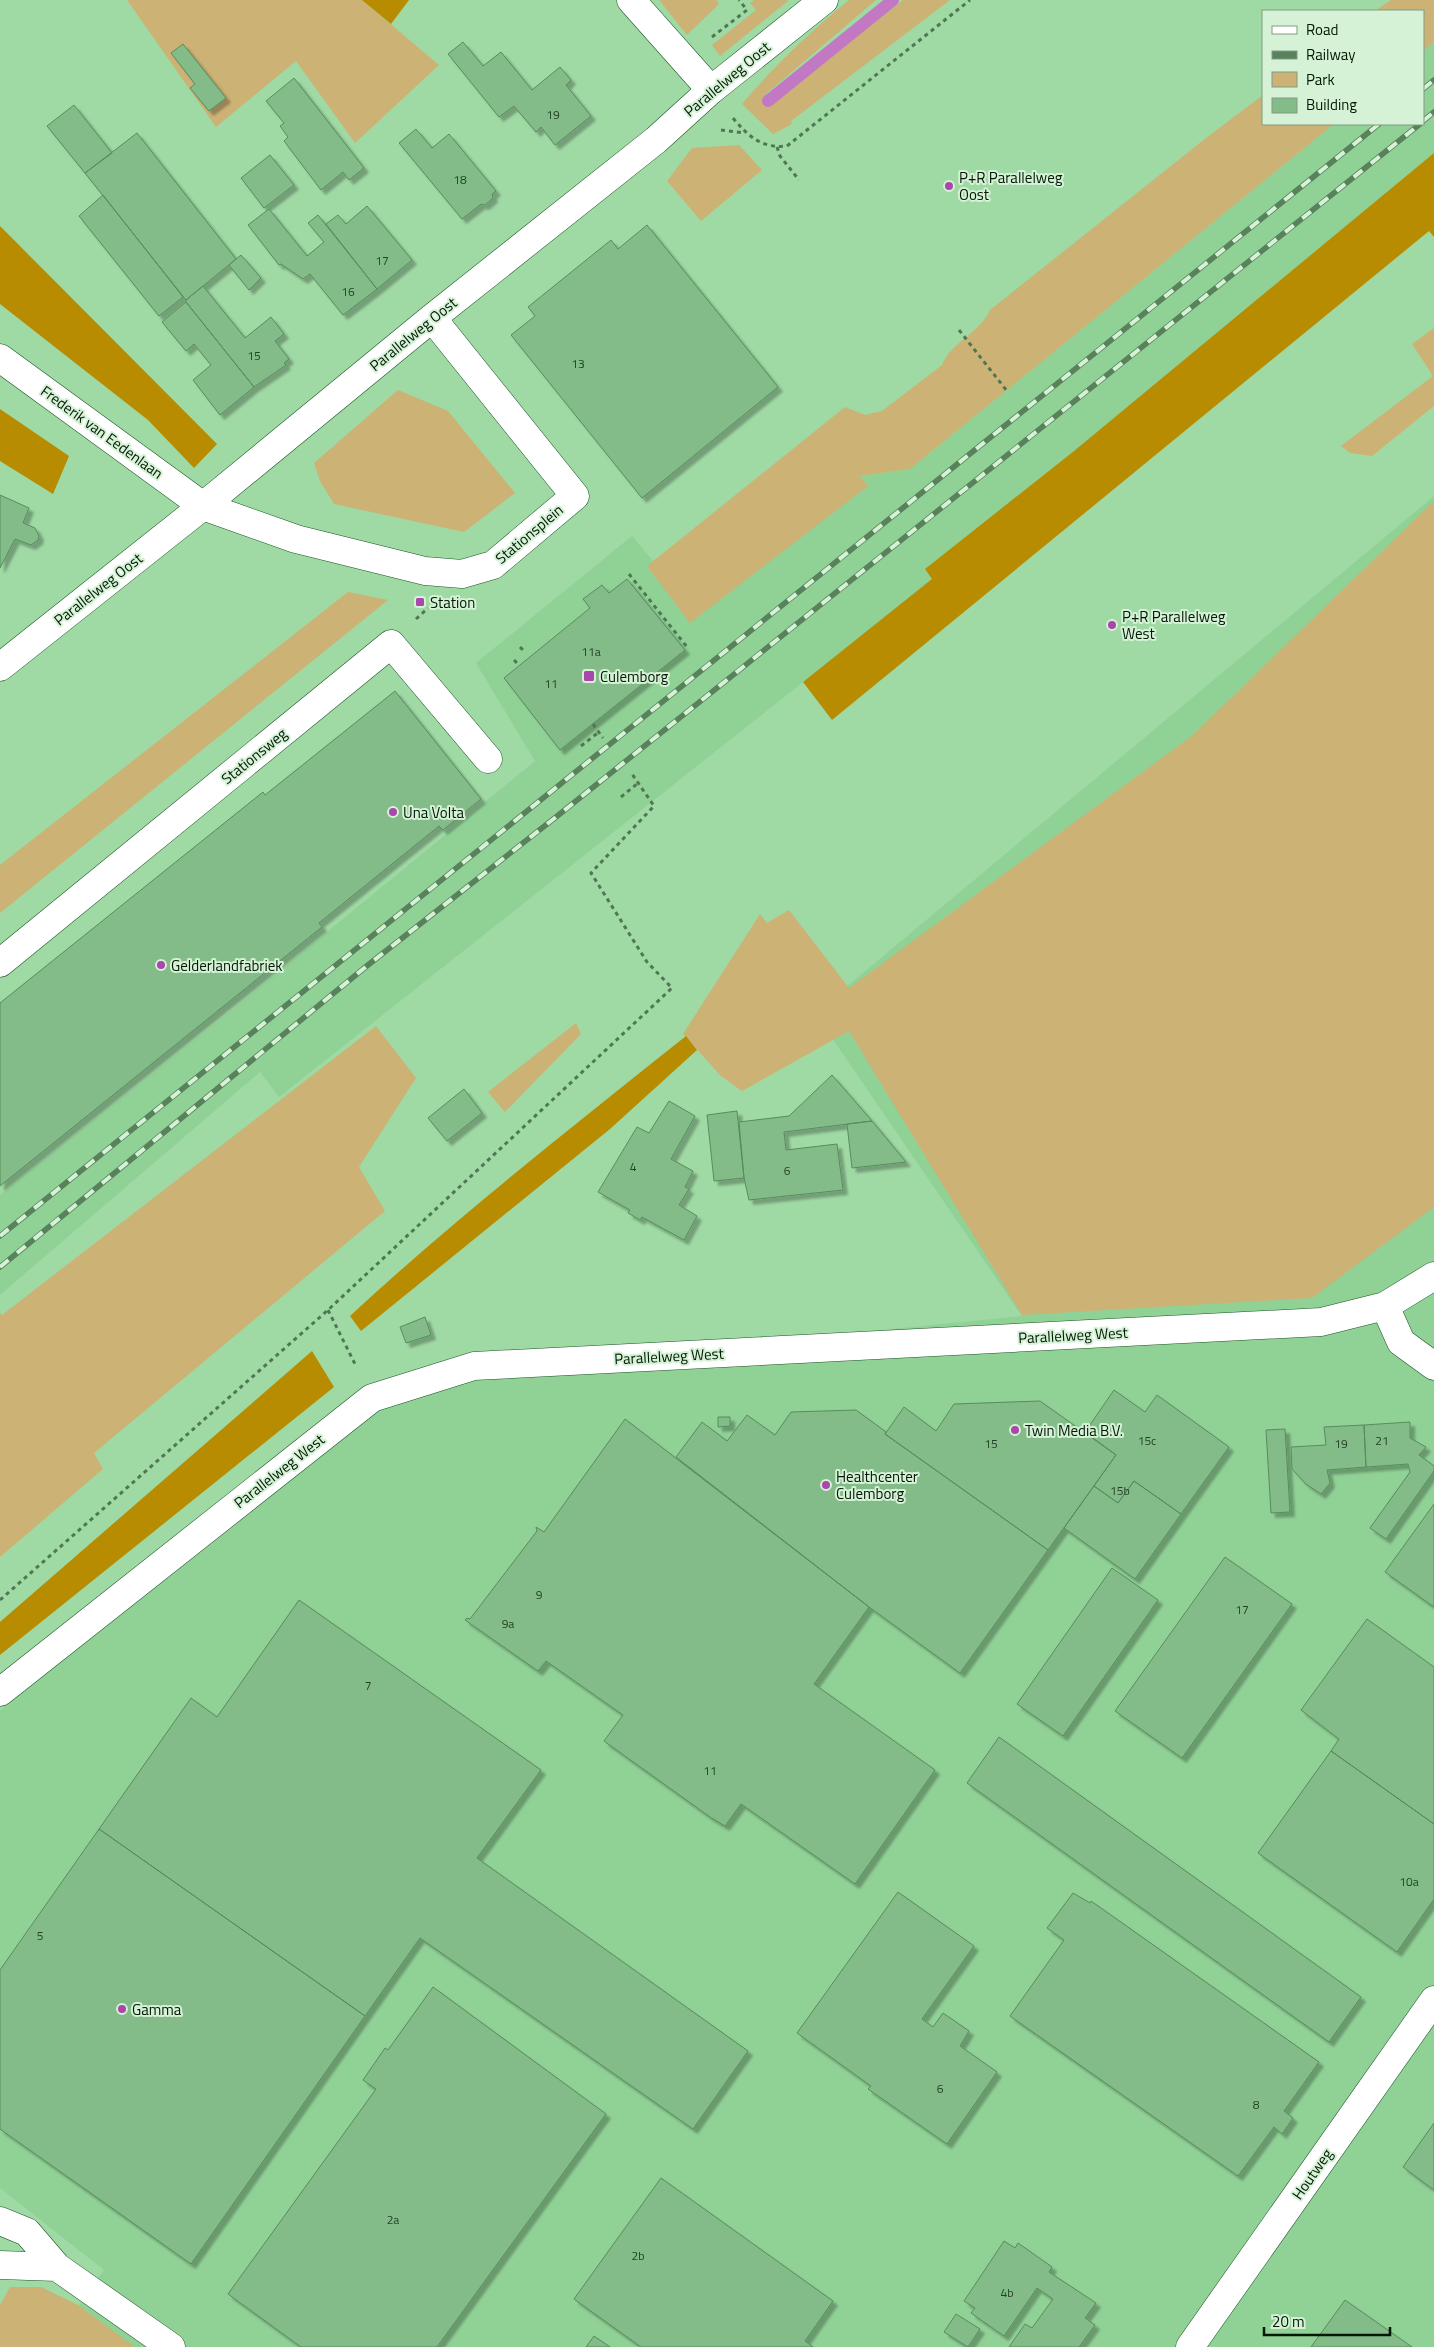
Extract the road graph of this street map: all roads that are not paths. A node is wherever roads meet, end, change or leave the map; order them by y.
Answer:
1 (630, 0) edge
2 (824, 0) edge
3 (711, 90) junction
4 (432, 318) junction
5 (0, 358) edge
6 (203, 506) junction
7 (0, 667) edge
8 (488, 759) dead end
9 (0, 964) edge
10 (1434, 1276) edge
11 (1385, 1306) junction
12 (1434, 1366) edge
13 (0, 1692) edge
14 (1434, 2000) edge
15 (0, 2221) edge
16 (0, 2264) edge
17 (57, 2267) junction
18 (172, 2347) edge
19 (1190, 2347) edge

1 - 3 street
2 - 3 street, Parallelweg Oost
3 - 4 street, Parallelweg Oost
4 - 6 street, Parallelweg Oost
4 - 6 street, Stationsplein
5 - 6 street, Frederik van Eedenlaan
6 - 7 street, Parallelweg Oost
8 - 9 street, Stationsweg
10 - 11 street, Parallelweg West
11 - 12 street
11 - 13 street, Parallelweg West
14 - 19 street, Houtweg
15 - 17 street
16 - 17 street
17 - 18 street

